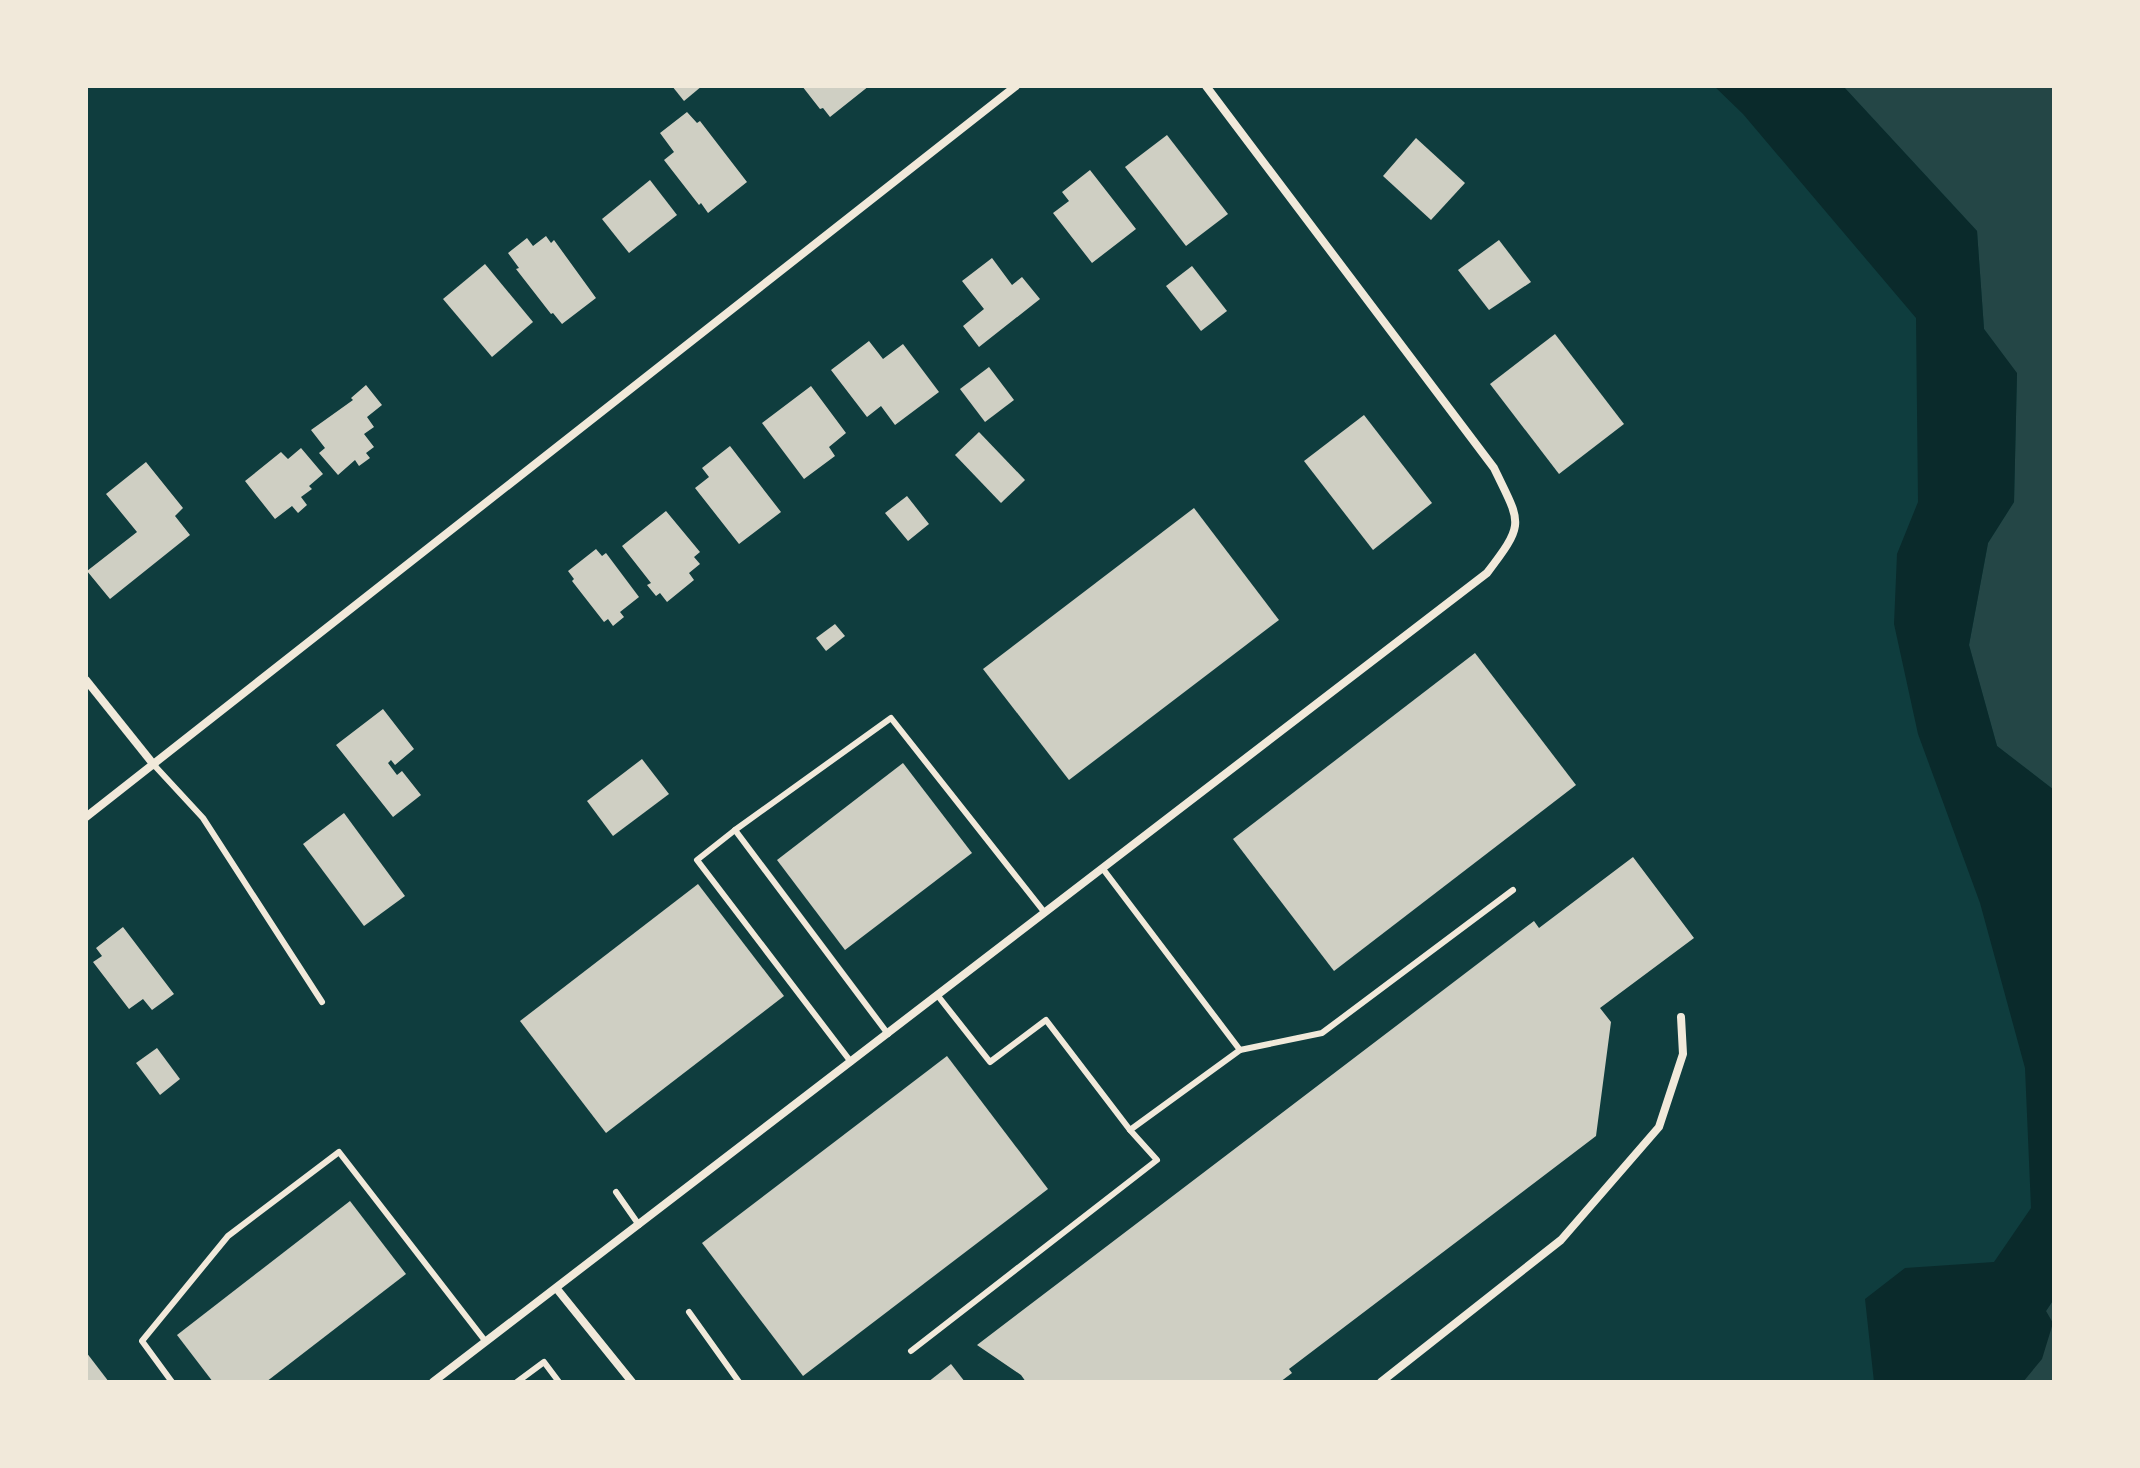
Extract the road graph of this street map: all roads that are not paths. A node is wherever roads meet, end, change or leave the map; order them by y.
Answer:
1 (1016, 86) edge
2 (1206, 86) edge
3 (86, 680) edge
4 (154, 765) junction
5 (86, 817) edge
6 (735, 830) junction
7 (1103, 869) junction
8 (1513, 890) dead end
9 (1045, 913) junction
10 (938, 996) junction
11 (322, 1002) dead end
12 (1681, 1017) dead end
13 (888, 1034) junction
14 (1240, 1050) junction
15 (851, 1062) junction
16 (1130, 1130) junction
17 (616, 1192) dead end
18 (639, 1225) junction
19 (557, 1289) junction
20 (689, 1312) dead end
21 (486, 1342) junction
22 (911, 1351) dead end
23 (172, 1382) edge
24 (433, 1382) edge
25 (517, 1382) edge
26 (559, 1382) edge
27 (632, 1382) edge
28 (739, 1382) edge
29 (1381, 1382) edge

1 - 4 street
2 - 7 street
3 - 4 street
4 - 5 street
4 - 11 lane
6 - 9 lane
6 - 13 lane
6 - 15 lane
7 - 9 street
7 - 14 lane
8 - 14 lane
9 - 10 street
10 - 13 street
10 - 16 lane
12 - 29 street
13 - 15 street
14 - 16 lane
15 - 18 street
16 - 22 lane
17 - 18 lane
18 - 19 street
19 - 21 street
19 - 27 street
20 - 28 lane
21 - 23 lane
21 - 24 street
25 - 26 lane

